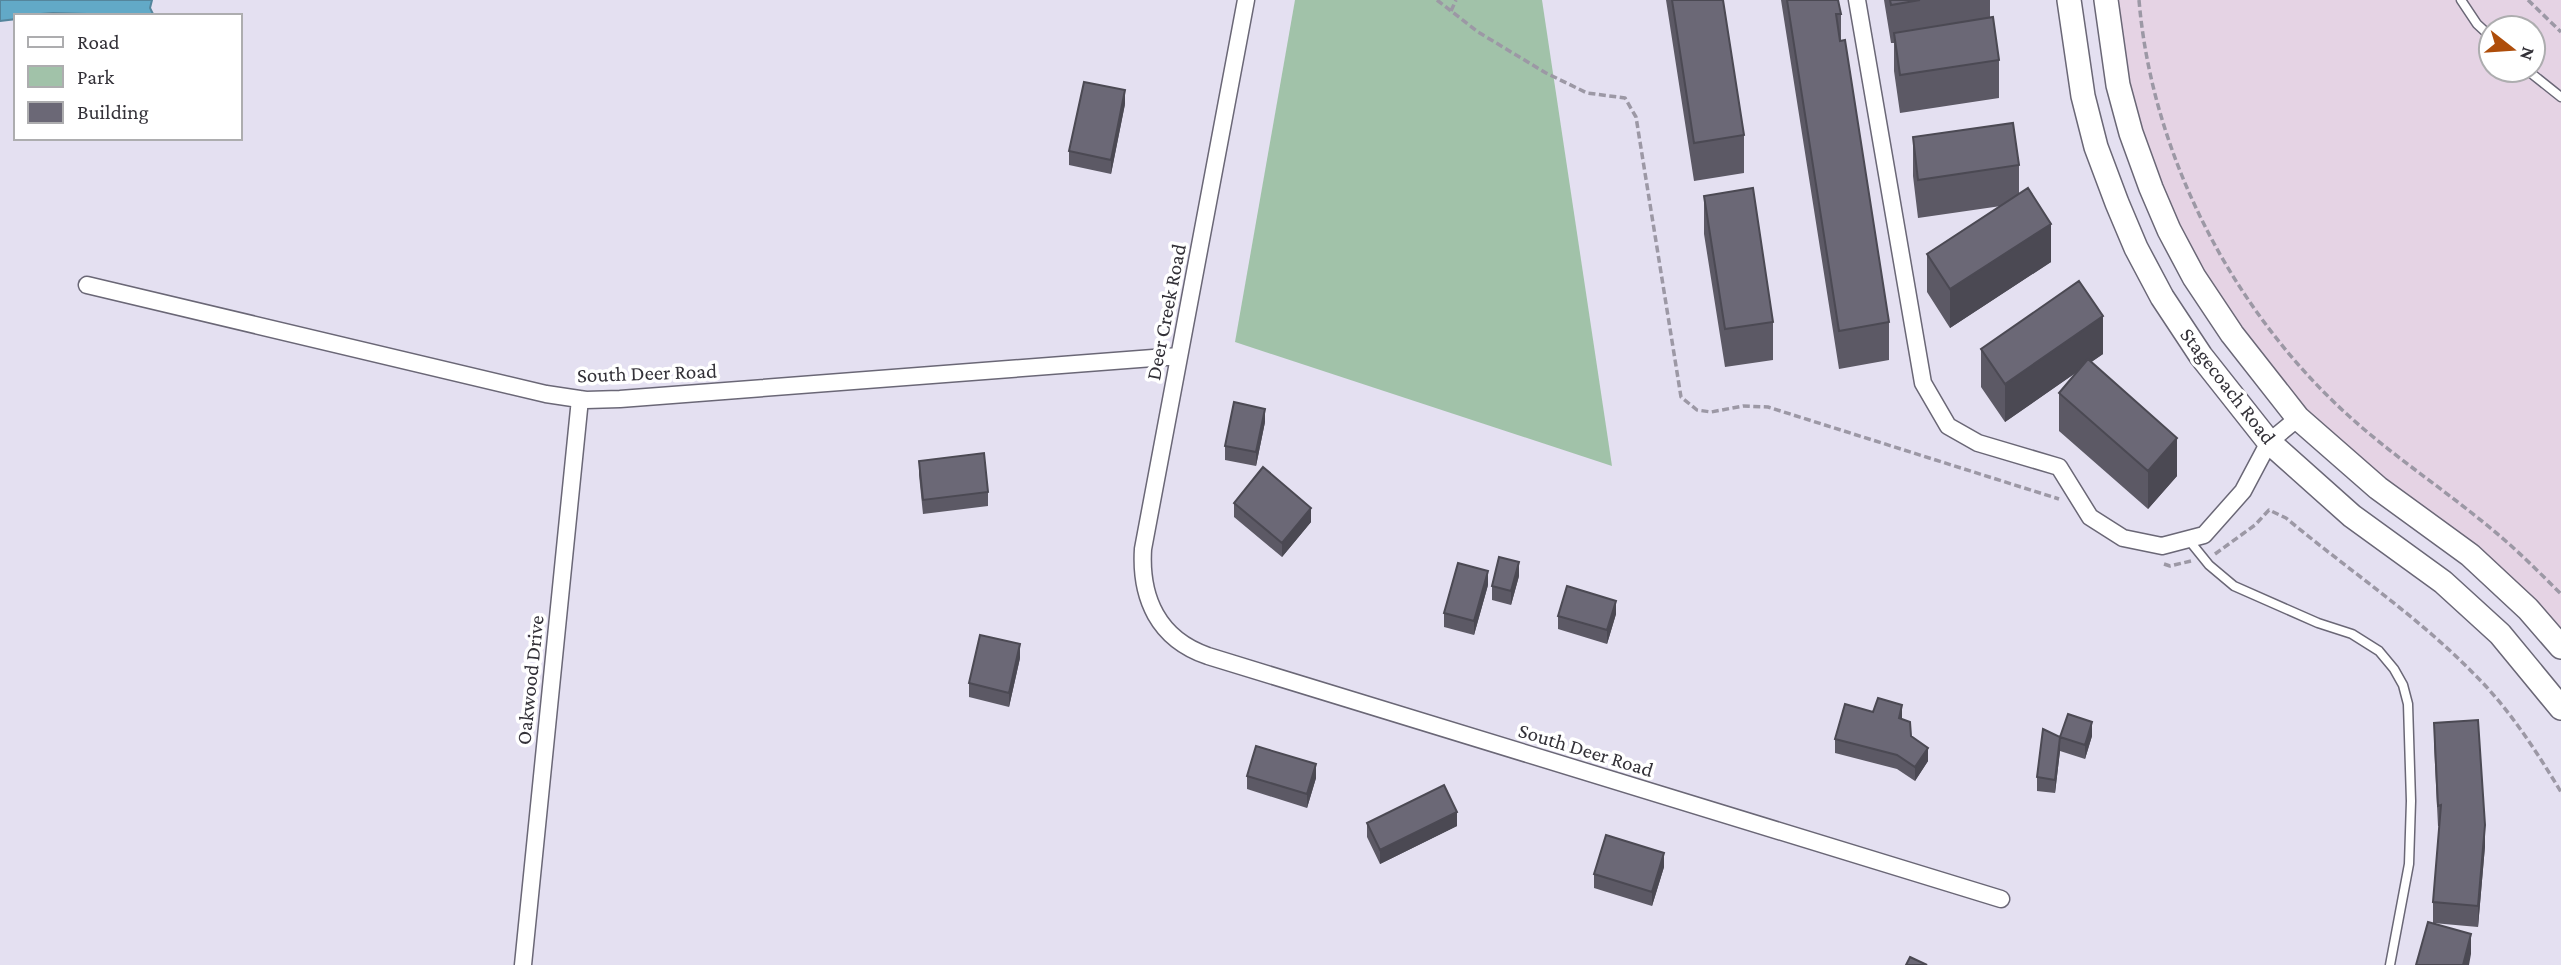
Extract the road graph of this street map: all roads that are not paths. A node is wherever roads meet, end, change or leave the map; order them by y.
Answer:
1 (1246, 0) edge
2 (1857, 0) edge
3 (2069, 0) edge
4 (2106, 0) edge
5 (2461, 0) edge
6 (2477, 24) edge
7 (2545, 84) edge
8 (2561, 97) edge
9 (87, 285) dead end
10 (1179, 356) junction
11 (580, 399) junction
12 (2298, 418) junction
13 (2269, 442) junction
14 (2188, 539) junction
15 (1165, 628) joint
16 (2561, 647) edge
17 (2561, 708) edge
18 (2001, 899) dead end
19 (523, 965) edge
20 (2390, 965) edge

1 - 10 street, Deer Creek Road
2 - 14 street
3 - 13 street, Stagecoach Road
4 - 12 street, Stagecoach Road
5 - 6 lane
7 - 8 lane
9 - 11 street, South Deer Road
10 - 11 street, South Deer Road
10 - 15 street, Deer Creek Road
11 - 19 street, Oakwood Drive
12 - 13 street
12 - 16 street, Stagecoach Road
13 - 14 street
13 - 17 street, Stagecoach Road
14 - 20 lane
15 - 18 street, South Deer Road

